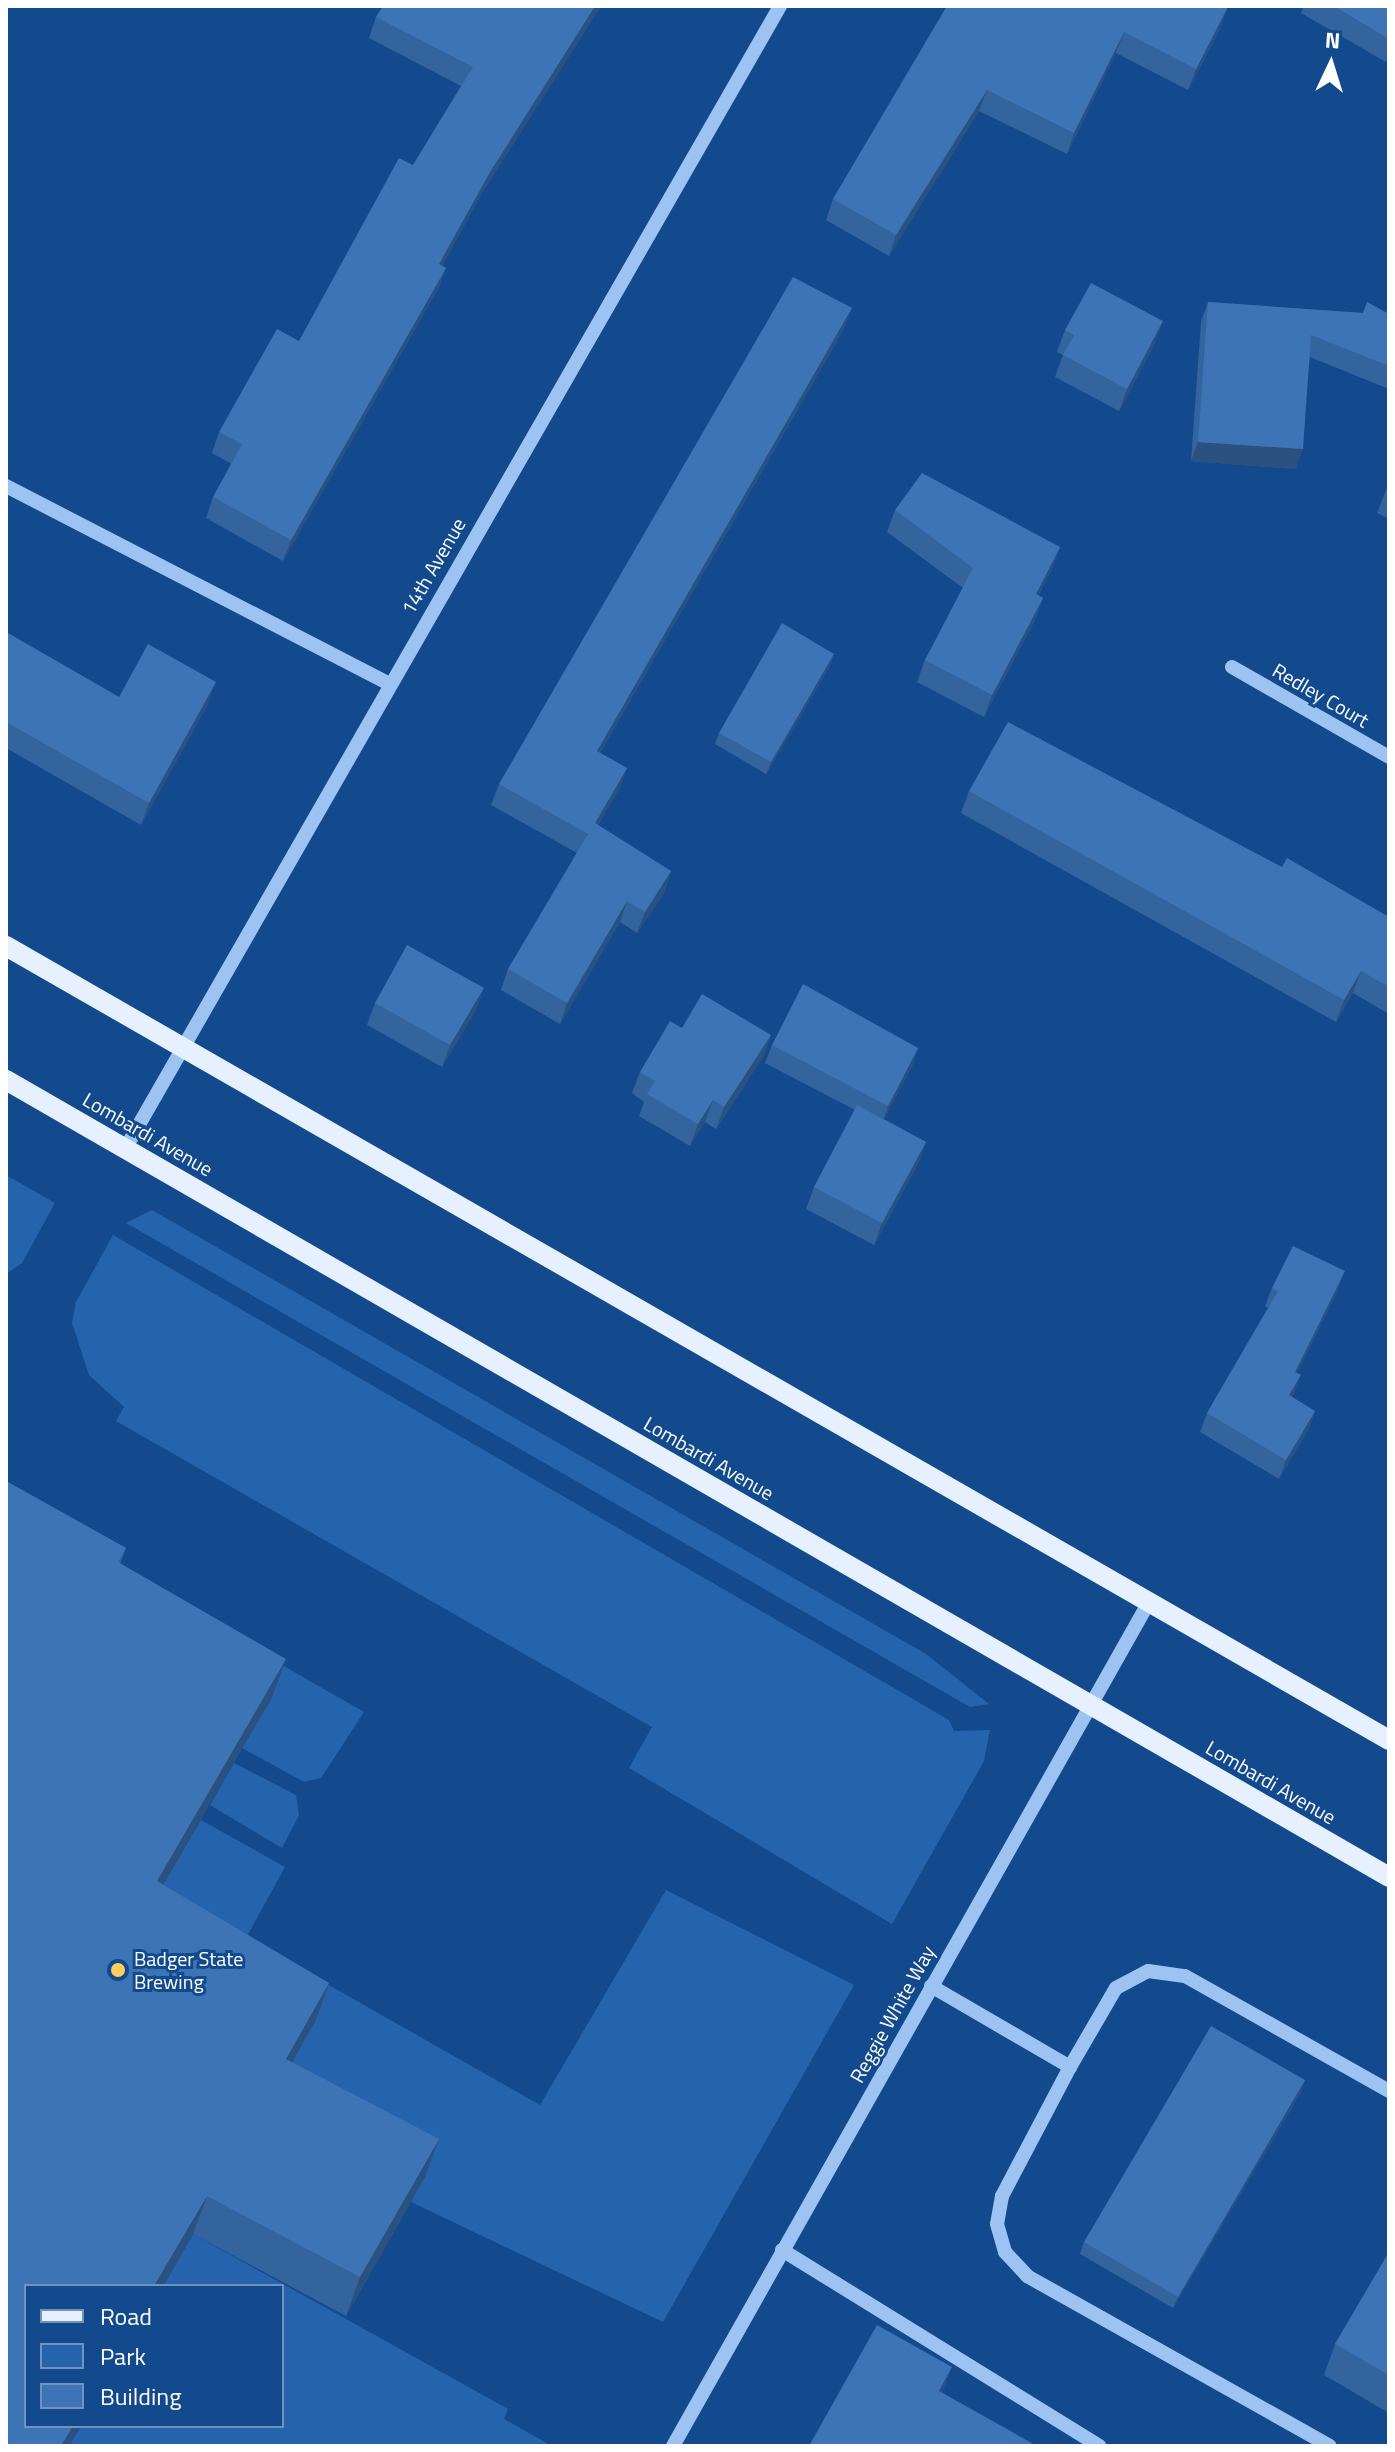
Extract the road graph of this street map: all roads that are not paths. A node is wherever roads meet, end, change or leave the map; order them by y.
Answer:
1 (780, 6) edge
2 (6, 486) edge
3 (1232, 667) dead end
4 (388, 683) junction
5 (1389, 757) edge
6 (6, 946) edge
7 (181, 1047) junction
8 (6, 1080) edge
9 (125, 1149) junction
10 (1149, 1602) junction
11 (1089, 1705) junction
12 (1389, 1740) edge
13 (1389, 1877) edge
14 (931, 1986) junction
15 (1070, 2067) junction
16 (1389, 2091) edge
17 (782, 2250) junction
18 (673, 2446) edge
19 (1099, 2446) edge
20 (1330, 2446) edge

1 - 4 street, 14th Avenue
2 - 4 street
3 - 5 street, Redley Court
4 - 7 street, 14th Avenue
6 - 7 main road
7 - 9 street, 14th Avenue
7 - 10 main road
8 - 9 main road, Lombardi Avenue
9 - 11 main road, Lombardi Avenue
10 - 11 street, Reggie White Way
10 - 12 main road
11 - 13 main road, Lombardi Avenue
11 - 14 street, Reggie White Way
14 - 15 street
14 - 17 street, Reggie White Way
15 - 16 street
15 - 20 street
17 - 18 street, Reggie White Way
17 - 19 street

